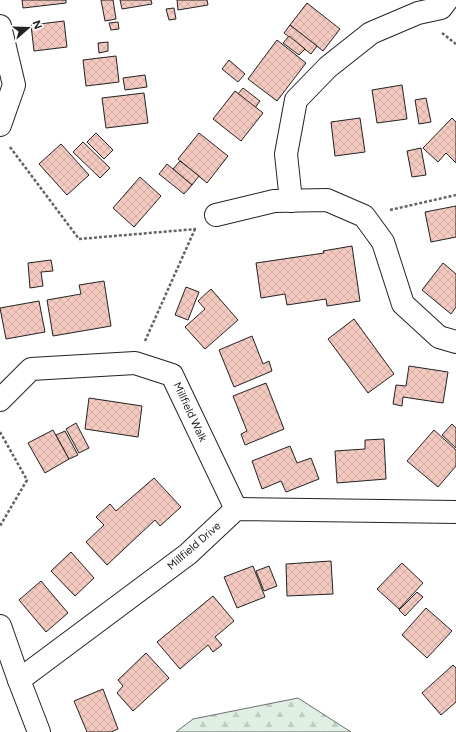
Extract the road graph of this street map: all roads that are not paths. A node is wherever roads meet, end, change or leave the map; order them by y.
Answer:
1 (447, 0) edge
2 (0, 26) edge
3 (0, 125) edge
4 (291, 201) junction
5 (209, 221) road end
6 (456, 342) edge
7 (0, 400) edge
8 (236, 509) junction
9 (456, 512) edge
10 (0, 626) edge
11 (19, 680) junction
12 (39, 732) edge

1 - 4 street
2 - 3 street
4 - 5 street
4 - 6 street
7 - 8 street, Millfield Walk
8 - 9 street
8 - 11 street, Millfield Drive
10 - 11 street
11 - 12 street

